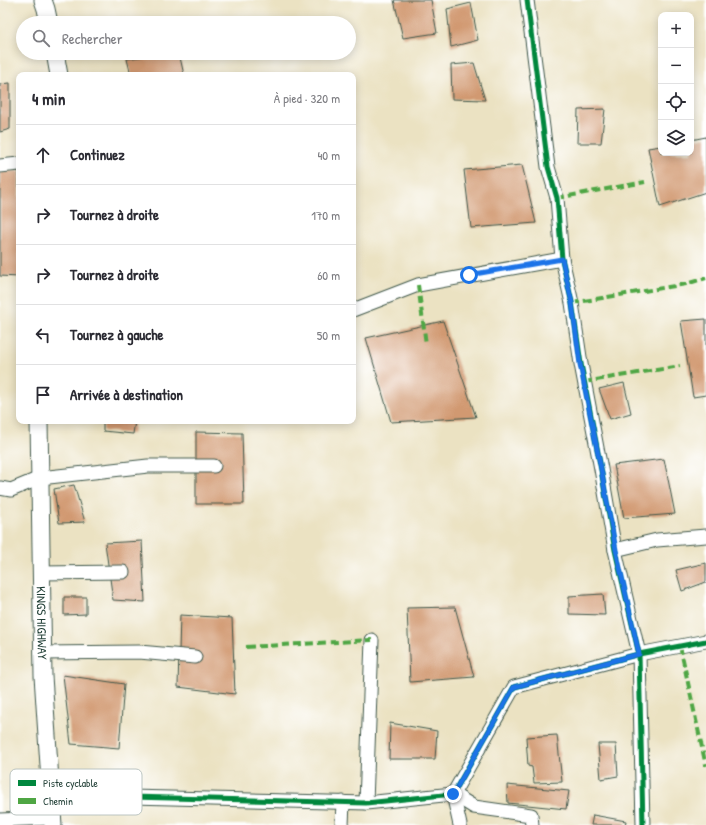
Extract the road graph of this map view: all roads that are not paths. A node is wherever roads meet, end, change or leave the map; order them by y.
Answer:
1 (43, 0) edge
2 (527, 0) edge
3 (48, 16) edge
4 (56, 60) edge
5 (58, 72) edge
6 (16, 164) edge
7 (0, 166) edge
8 (562, 259) junction
9 (356, 309) edge
10 (39, 424) edge
11 (214, 466) dead end
12 (40, 478) junction
13 (0, 488) edge
14 (706, 536) edge
15 (616, 550) junction
16 (123, 572) dead end
17 (41, 573) junction
18 (372, 640) dead end
19 (706, 641) edge
20 (42, 653) junction
21 (639, 654) junction
22 (195, 657) dead end
23 (49, 769) edge
24 (453, 794) junction
25 (142, 797) edge
26 (343, 802) junction
27 (366, 803) junction
28 (0, 820) edge
29 (52, 822) edge
30 (342, 825) edge
31 (460, 825) edge
32 (532, 825) edge
33 (643, 825) edge

1 - 3 street
2 - 8 street
4 - 5 street
6 - 7 street
8 - 9 street
8 - 15 street
10 - 12 street, KINGS HIGHWAY
11 - 12 street
12 - 13 street
12 - 17 street, KINGS HIGHWAY
14 - 15 street
15 - 21 street
16 - 17 street
17 - 20 street, KINGS HIGHWAY
18 - 27 street
19 - 21 street
20 - 22 street
20 - 23 street, KINGS HIGHWAY
21 - 24 street
21 - 33 street
24 - 27 street
24 - 31 street
24 - 32 street
25 - 26 street
26 - 27 street
26 - 30 street
28 - 29 street

